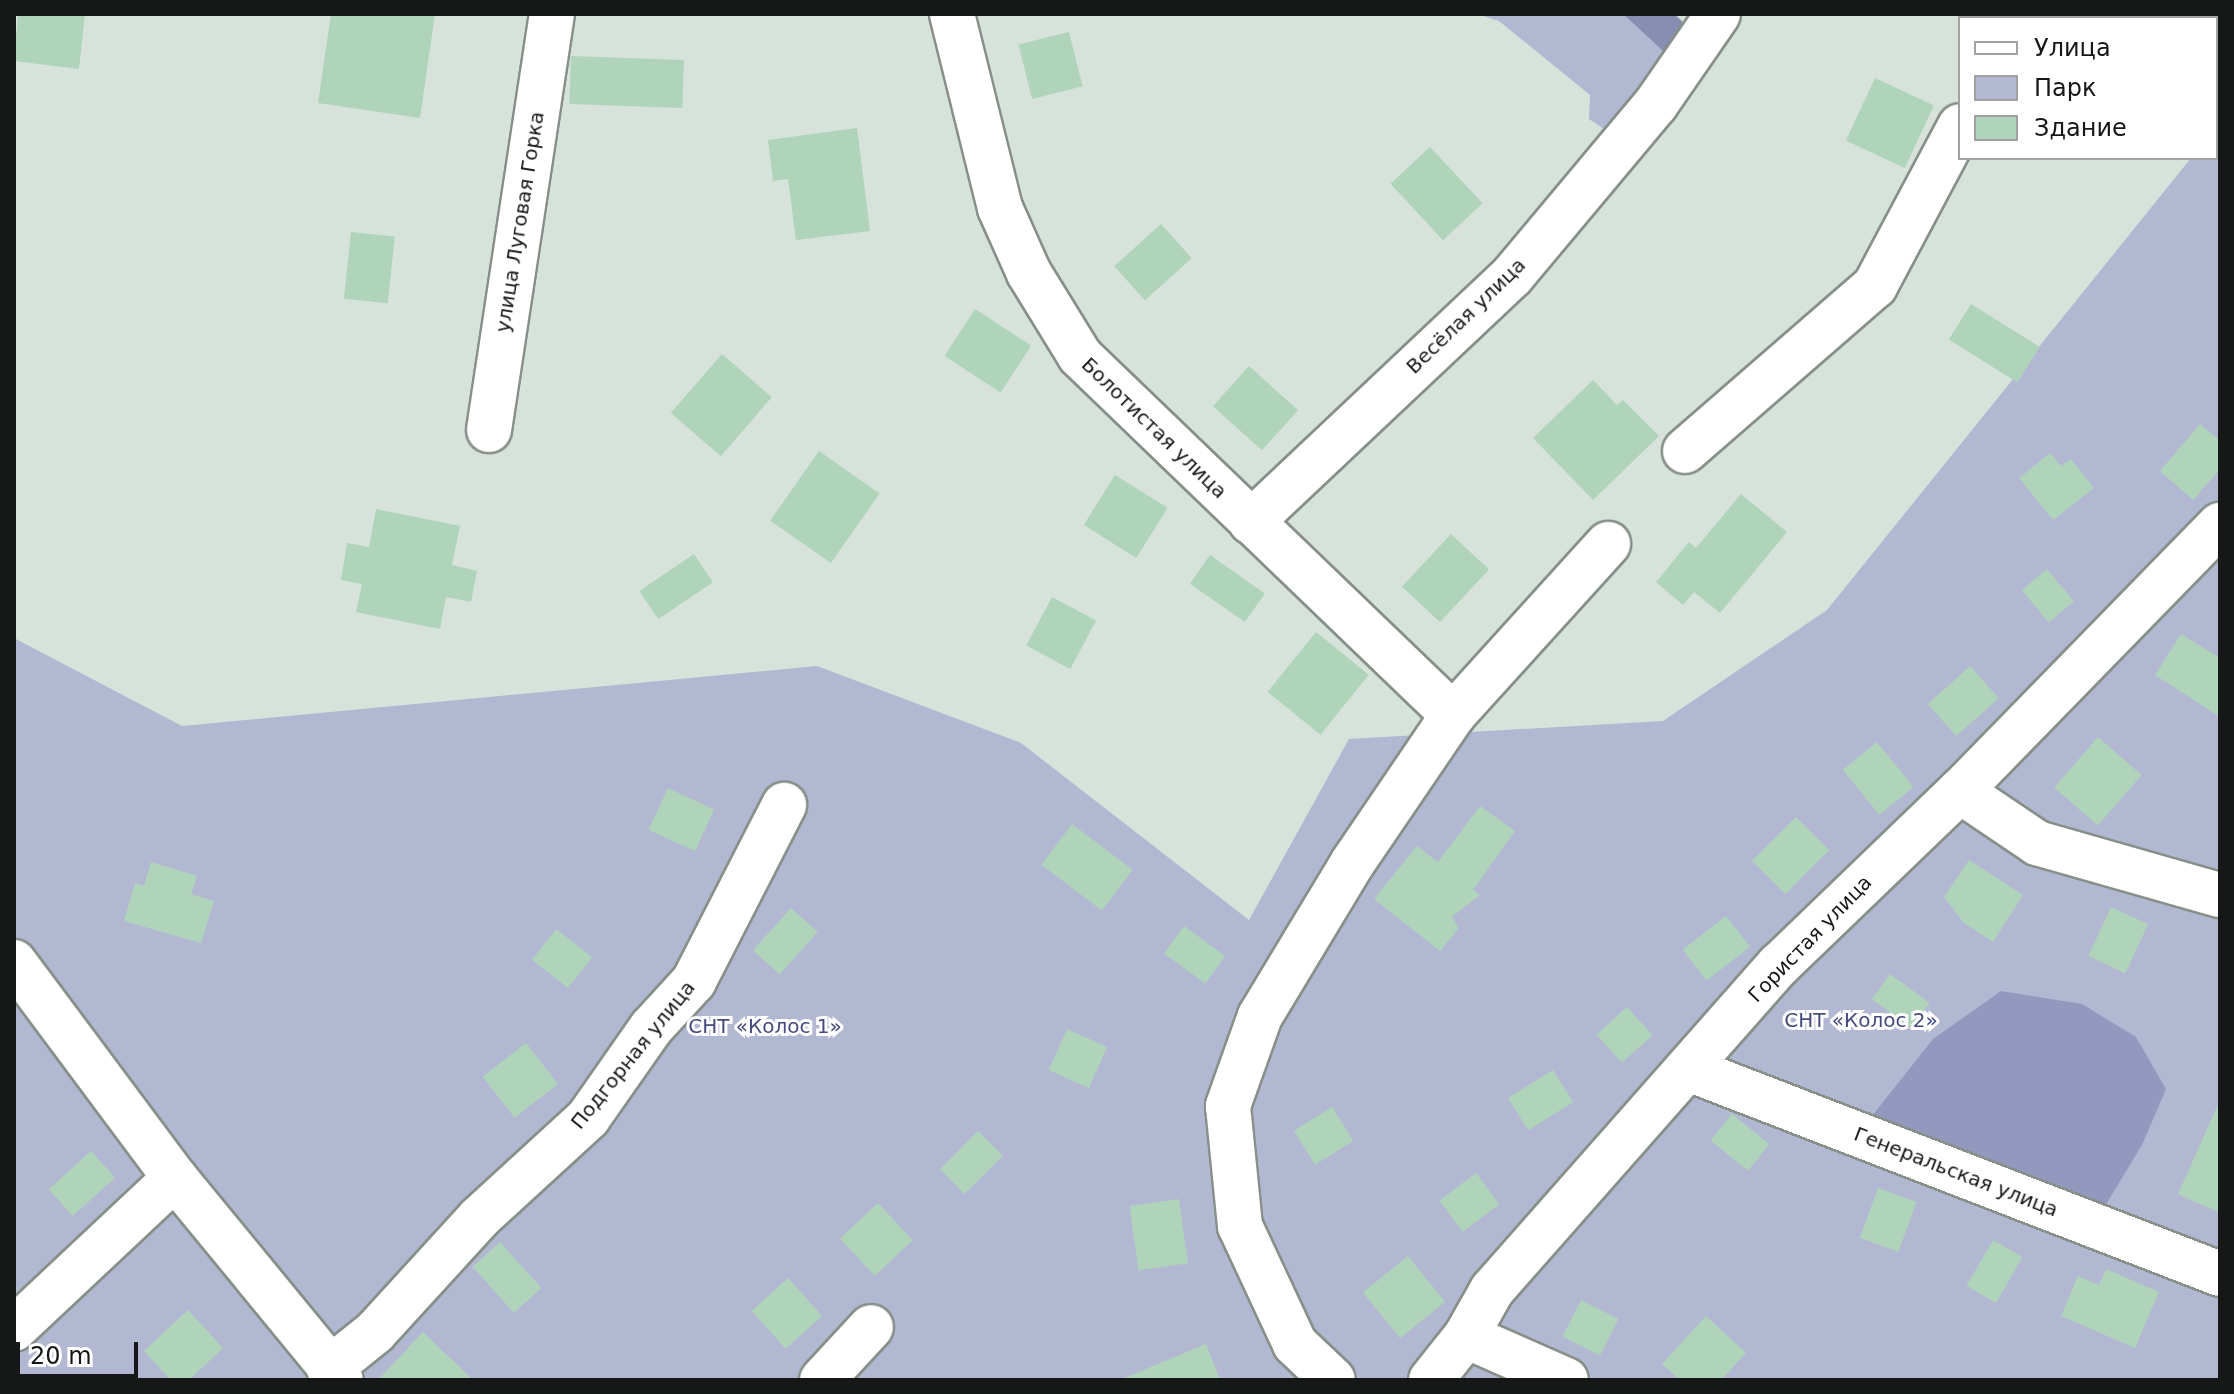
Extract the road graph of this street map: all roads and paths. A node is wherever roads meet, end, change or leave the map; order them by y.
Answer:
1 (552, 14) edge
2 (952, 14) edge
3 (1718, 14) edge
4 (1958, 130) edge
5 (489, 430) dead end
6 (1685, 451) dead end
7 (1251, 522) junction
8 (2216, 540) edge
9 (1608, 544) dead end
10 (1453, 715) junction
11 (1960, 791) junction
12 (784, 805) dead end
13 (2220, 895) edge
14 (14, 962) edge
15 (1691, 1070) junction
16 (175, 1178) junction
17 (2220, 1274) edge
18 (871, 1327) dead end
19 (14, 1329) edge
20 (1466, 1336) junction
21 (335, 1375) edge
22 (822, 1380) edge
23 (1333, 1380) edge
24 (1431, 1380) edge
25 (1566, 1380) edge

1 - 5 street, улица Луговая Горка
2 - 7 street, Болотистая улица
3 - 7 street, Весёлая улица
4 - 6 street
7 - 10 street, Болотистая улица
8 - 11 street, Гористая улица
9 - 10 street
10 - 23 street
11 - 13 street
11 - 15 street, Гористая улица
12 - 21 street, Подгорная улица
14 - 16 street, Подгорная улица
15 - 17 street, Генеральская улица
15 - 20 street, Гористая улица
16 - 19 street
16 - 21 street, Подгорная улица
18 - 22 street
20 - 24 street, Гористая улица
20 - 25 street

